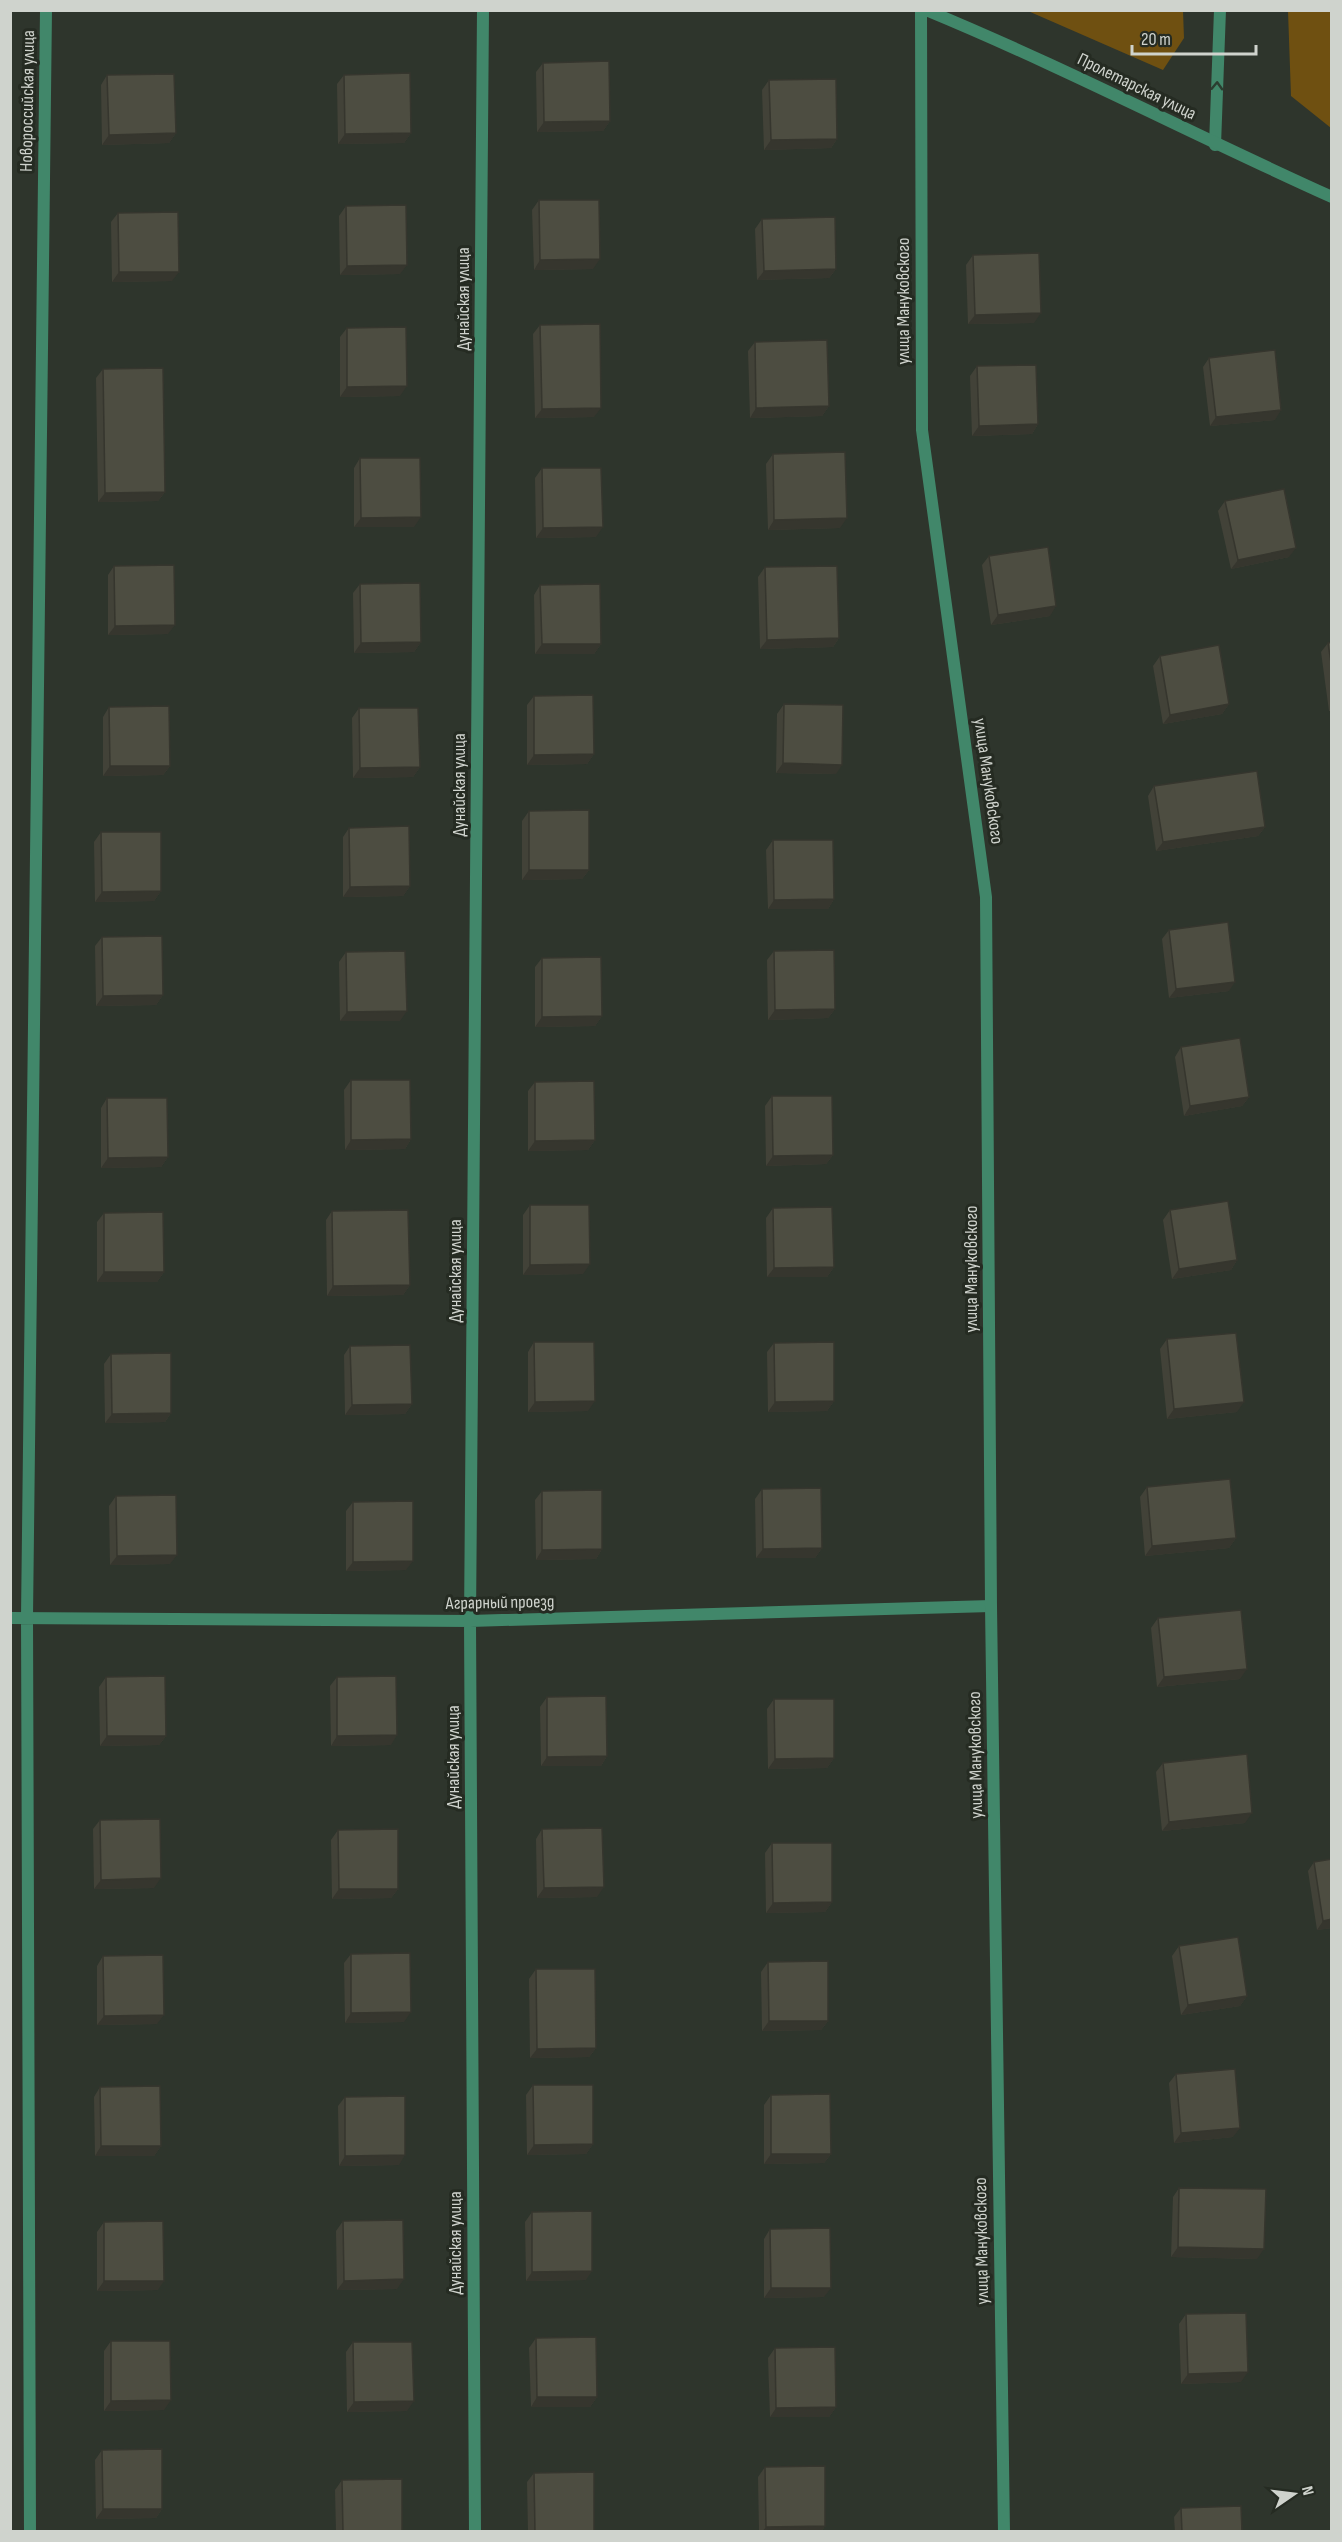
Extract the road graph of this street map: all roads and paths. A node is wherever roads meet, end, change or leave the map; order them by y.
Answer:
1 (46, 10) edge
2 (483, 10) edge
3 (921, 10) edge
4 (926, 10) edge
5 (1220, 10) edge
6 (1215, 144) junction
7 (1332, 197) edge
8 (991, 1606) junction
9 (27, 1617) junction
10 (10, 1618) edge
11 (470, 1622) junction
12 (30, 2532) edge
13 (475, 2532) edge
14 (1004, 2532) edge

1 - 9 street, Новороссийская улица
2 - 11 street, Дунайская улица
3 - 8 street, улица Мануковского
4 - 6 street, Пролетарская улица
6 -> 5 street
6 - 7 street, Пролетарская улица
8 - 11 street, Аграрный проезд
8 - 14 street, улица Мануковского
9 - 10 street, Аграрный проезд
9 - 11 street, Аграрный проезд
9 - 12 street, Новороссийская улица
11 - 13 street, Дунайская улица

